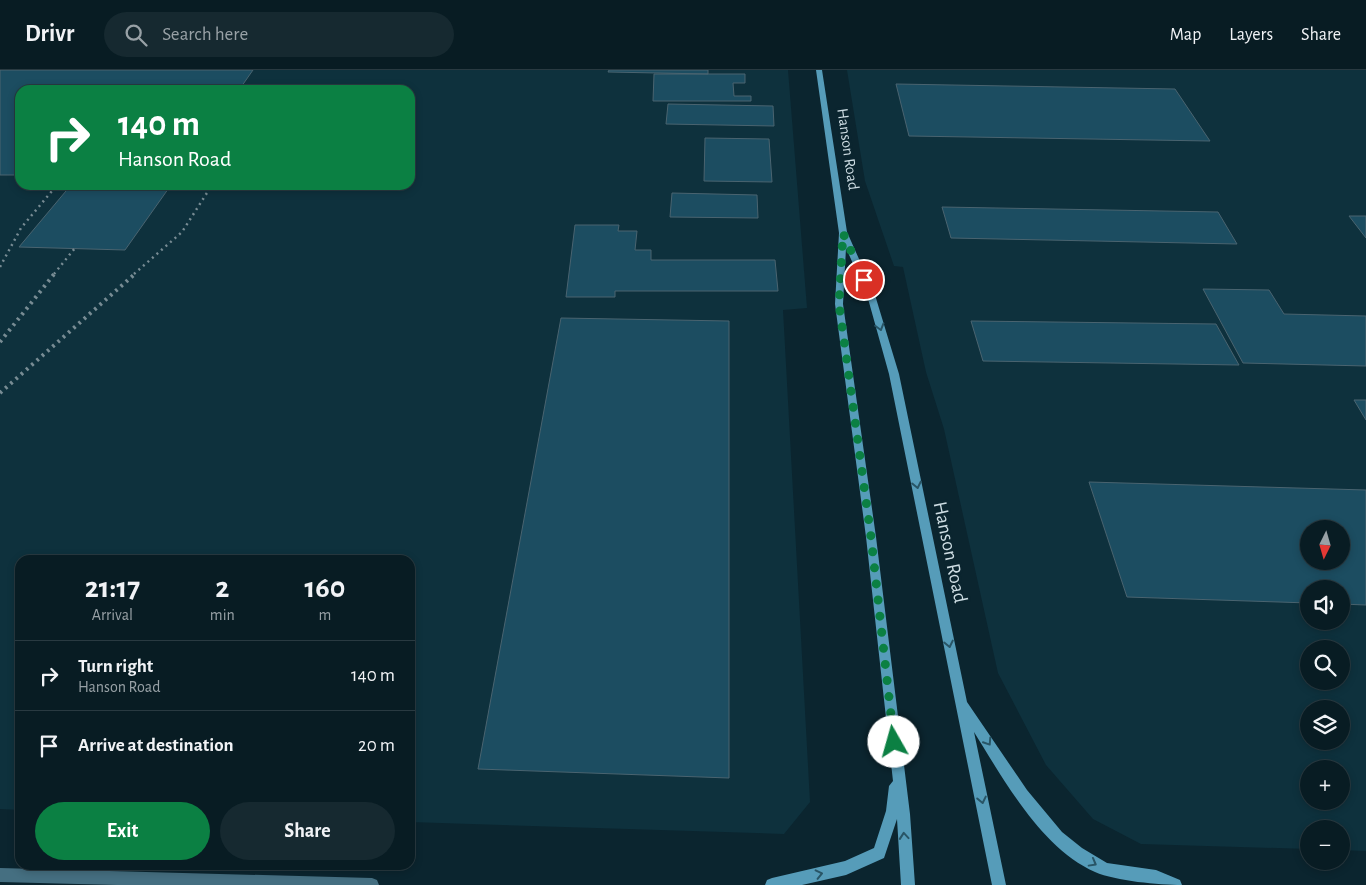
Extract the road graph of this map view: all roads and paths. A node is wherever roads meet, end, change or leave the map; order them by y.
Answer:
1 (819, 70) edge
2 (843, 233) junction
3 (961, 701) junction
4 (896, 760) junction
5 (0, 875) edge
6 (372, 885) edge
7 (772, 885) edge
8 (908, 885) edge
9 (999, 885) edge
10 (1175, 885) edge

1 - 2 main road, Hanson Road
2 -> 3 main road, Hanson Road
2 - 4 main road, Hanson Road
3 -> 9 main road, Hanson Road
3 -> 10 main road
7 -> 4 main road
8 -> 4 main road, Hanson Road
5 - 6 street

